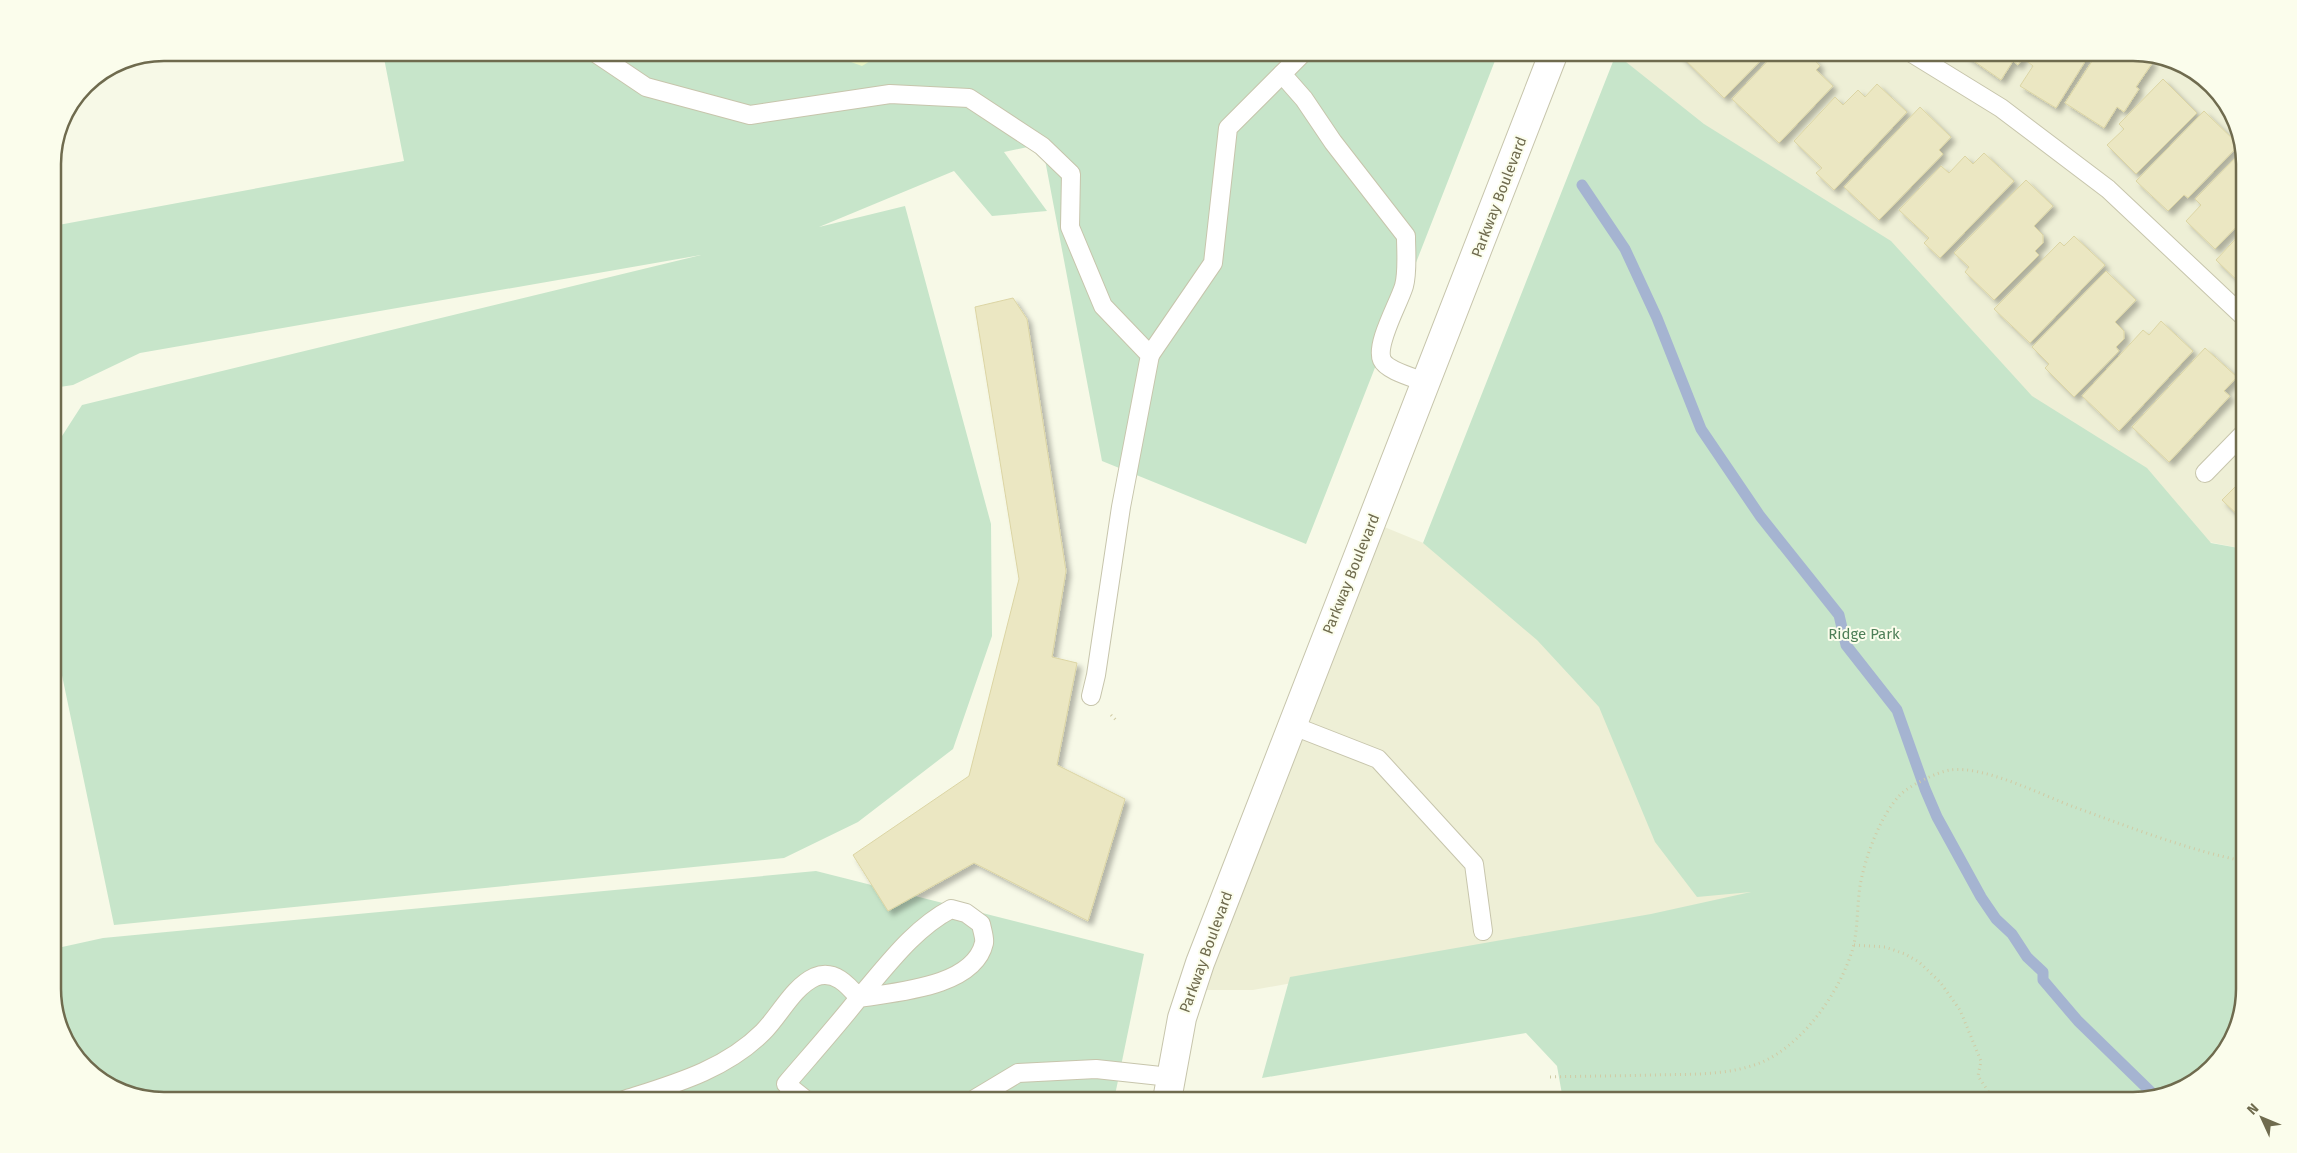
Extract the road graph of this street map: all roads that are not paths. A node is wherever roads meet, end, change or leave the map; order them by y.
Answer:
1 (607, 61) edge
2 (1295, 61) edge
3 (1551, 61) edge
4 (1925, 61) edge
5 (1282, 74) junction
6 (2236, 309) edge
7 (1150, 355) junction
8 (1427, 383) junction
9 (2236, 440) edge
10 (2205, 473) dead end
11 (1090, 696) dead end
12 (1291, 726) junction
13 (1483, 931) dead end
14 (860, 998) junction
15 (1169, 1089) edge
16 (650, 1092) edge
17 (796, 1092) edge
18 (986, 1092) edge

1 - 7 lane
2 - 5 lane
3 - 8 street, Parkway Boulevard
4 - 6 lane
5 - 7 lane
5 - 8 lane
7 - 11 lane
8 - 12 street, Parkway Boulevard
9 - 10 lane
12 - 13 lane
12 - 15 street, Parkway Boulevard
14 - 14 lane
14 - 16 lane
14 - 17 lane
15 - 18 lane

